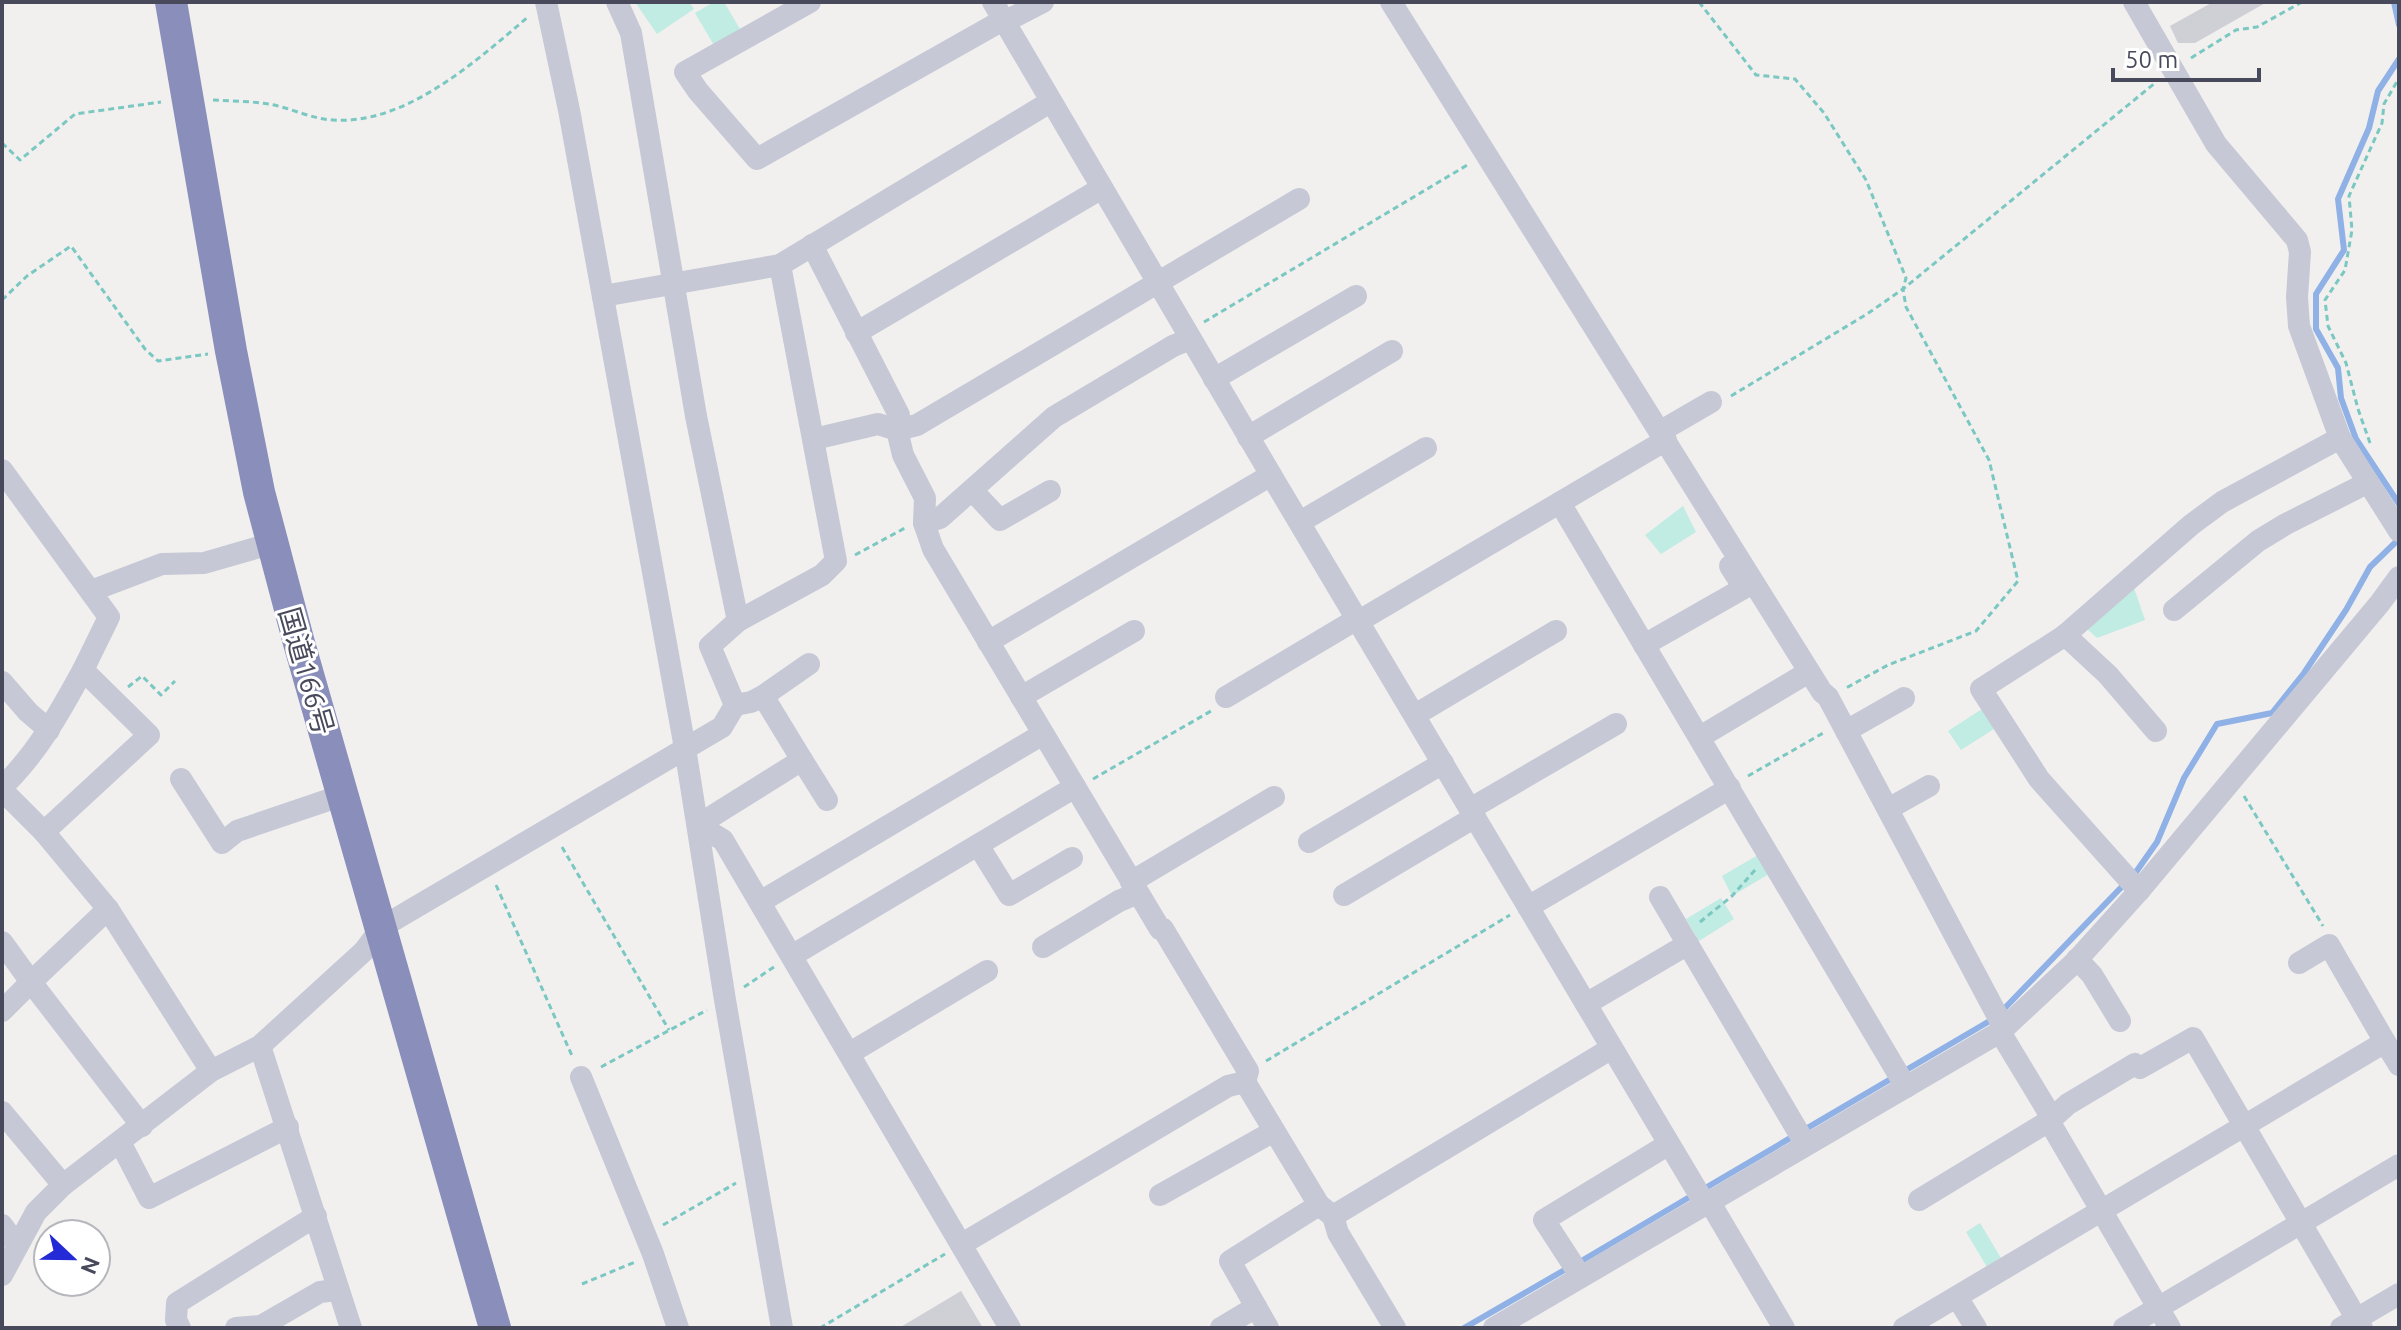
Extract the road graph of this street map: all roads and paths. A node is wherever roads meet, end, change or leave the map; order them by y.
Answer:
1 (171, 2) edge
2 (617, 2) edge
3 (1043, 2) edge
4 (1391, 2) edge
5 (1699, 2) edge
6 (2134, 2) edge
7 (2302, 2) edge
8 (805, 3) edge
9 (541, 6) edge
10 (1000, 15) edge
11 (2171, 69) junction
12 (2399, 78) edge
13 (187, 98) junction
14 (1050, 102) junction
15 (2, 143) edge
16 (1486, 154) junction
17 (1102, 188) junction
18 (1299, 199) dead end
19 (812, 245) junction
20 (780, 265) junction
21 (1157, 281) junction
22 (676, 285) junction
23 (1903, 289) junction
24 (603, 296) junction
25 (1356, 296) dead end
26 (2, 300) edge
27 (856, 333) junction
28 (1190, 339) junction
29 (231, 351) junction
30 (1392, 351) dead end
31 (1214, 379) junction
32 (1711, 402) joint
33 (897, 430) junction
34 (1248, 437) junction
35 (2340, 438) junction
36 (814, 439) junction
37 (1660, 439) junction
38 (1426, 448) dead end
39 (2374, 455) dead end
40 (2, 470) edge
41 (1271, 475) junction
42 (2367, 483) junction
43 (972, 490) junction
44 (1050, 491) dead end
45 (1560, 503) junction
46 (1300, 522) junction
47 (924, 523) junction
48 (2398, 530) edge
49 (273, 543) junction
50 (836, 561) junction
51 (2399, 577) edge
52 (91, 591) junction
53 (2174, 610) dead end
54 (1358, 620) junction
55 (738, 621) junction
56 (1134, 631) dead end
57 (1556, 631) dead end
58 (2065, 635) junction
59 (988, 642) junction
60 (1644, 645) junction
61 (809, 664) dead end
62 (83, 670) junction
63 (1802, 676) dead end
64 (175, 681) dead end
65 (2, 682) edge
66 (763, 696) junction
67 (1021, 697) junction
68 (1226, 697) joint
69 (1828, 697) junction
70 (1904, 698) dead end
71 (113, 699) junction
72 (735, 705) junction
73 (1415, 715) junction
74 (1616, 724) dead end
75 (1844, 726) junction
76 (49, 730) junction
77 (2156, 731) dead end
78 (1043, 734) junction
79 (1700, 737) junction
80 (685, 748) junction
81 (802, 760) junction
82 (1443, 763) junction
83 (181, 779) dead end
84 (2234, 779) junction
85 (1929, 786) dead end
86 (2, 788) edge
87 (1076, 788) junction
88 (1730, 788) junction
89 (343, 795) junction
90 (1274, 797) dead end
91 (827, 800) dead end
92 (1888, 809) junction
93 (1473, 813) junction
94 (698, 825) junction
95 (550, 826) junction
96 (44, 832) junction
97 (1309, 842) dead end
98 (978, 845) junction
99 (1072, 858) dead end
100 (1771, 858) junction
101 (487, 864) junction
102 (2132, 883) junction
103 (1135, 888) junction
104 (1344, 895) dead end
105 (1660, 897) dead end
106 (760, 902) junction
107 (1527, 906) junction
108 (108, 909) junction
109 (382, 927) junction
110 (1684, 939) junction
111 (2, 942) edge
112 (2329, 945) junction
113 (1043, 947) dead end
114 (793, 955) junction
115 (2077, 959) junction
116 (2299, 963) dead end
117 (987, 971) dead end
118 (31, 982) junction
119 (725, 1000) junction
120 (1586, 1004) junction
121 (2, 1011) edge
122 (2120, 1021) dead end
123 (2000, 1022) junction
124 (669, 1030) junction
125 (2385, 1042) junction
126 (260, 1046) junction
127 (1612, 1048) junction
128 (850, 1053) junction
129 (2399, 1065) edge
130 (211, 1071) junction
131 (1246, 1076) junction
132 (581, 1077) junction
133 (1901, 1078) junction
134 (2, 1112) edge
135 (2051, 1120) junction
136 (142, 1126) junction
137 (288, 1127) junction
138 (2243, 1127) junction
139 (1274, 1131) junction
140 (1801, 1137) junction
141 (120, 1142) junction
142 (1669, 1144) junction
143 (2399, 1165) edge
144 (738, 1181) dead end
145 (63, 1185) junction
146 (1160, 1195) dead end
147 (1702, 1197) junction
148 (1919, 1200) dead end
149 (1326, 1210) junction
150 (2102, 1212) junction
151 (316, 1216) junction
152 (2300, 1223) junction
153 (2, 1225) edge
154 (649, 1244) junction
155 (962, 1244) junction
156 (17, 1245) junction
157 (1576, 1269) junction
158 (2, 1275) edge
159 (582, 1284) dead end
160 (337, 1290) junction
161 (2399, 1294) edge
162 (1957, 1297) junction
163 (1256, 1307) junction
164 (2158, 1308) junction
165 (2353, 1325) edge
166 (261, 1327) edge
167 (180, 1328) edge
168 (236, 1328) edge
169 (351, 1328) edge
170 (495, 1328) edge
171 (678, 1328) edge
172 (782, 1328) edge
173 (820, 1328) edge
174 (1010, 1328) edge
175 (1221, 1328) edge
176 (1268, 1328) edge
177 (1395, 1328) edge
178 (1494, 1328) edge
179 (1784, 1328) edge
180 (1904, 1328) edge
181 (1976, 1328) edge
182 (2124, 1328) edge
183 (2170, 1328) edge

1 - 13 highway, 国道166号
2 - 22 street
3 - 10 street
4 - 16 street
5 - 23 path
6 - 11 street
7 - 11 path
8 - 10 street
9 - 13 path
9 - 24 street
10 - 14 street
11 - 23 path
11 - 35 street
12 - 39 path
13 - 15 path
13 - 29 highway, 国道166号
14 - 17 street
14 - 19 street
16 - 28 path
16 - 37 street
17 - 21 street
17 - 27 street
18 - 21 street
19 - 20 street
19 - 27 street
20 - 22 street
20 - 36 street
21 - 28 street
21 - 33 street
22 - 24 street
22 - 55 street
23 - 32 path
23 - 69 path
24 - 80 street
25 - 31 street
26 - 29 path
27 - 33 street
28 - 31 street
28 - 43 street
29 - 49 highway, 国道166号
30 - 34 street
31 - 34 street
32 - 37 street
33 - 36 street
33 - 47 street
34 - 41 street
35 - 42 street
35 - 58 street
36 - 50 street
37 - 45 street
37 - 60 street
37 - 69 street
38 - 46 street
40 - 52 street
41 - 46 street
41 - 59 street
42 - 48 street
42 - 53 street
43 - 44 street
43 - 47 street
45 - 54 street
45 - 60 street
46 - 54 street
47 - 50 path
47 - 59 street
49 - 52 street
49 - 89 highway, 国道166号
50 - 55 street
51 - 84 street
52 - 62 street
54 - 68 street
54 - 73 street
55 - 72 street
56 - 67 street
57 - 73 street
58 - 77 street
58 - 102 street
59 - 67 street
60 - 79 street
61 - 66 street
62 - 71 street
62 - 76 street
63 - 79 street
64 - 71 path
65 - 76 street
66 - 72 street
66 - 81 street
67 - 78 street
68 - 87 path
69 - 75 street
70 - 75 street
71 - 96 street
72 - 80 street
73 - 82 street
74 - 93 street
75 - 88 path
75 - 92 street
76 - 86 street
78 - 87 street
78 - 106 street
79 - 88 street
80 - 94 street
80 - 95 street
81 - 91 street
81 - 94 street
82 - 93 street
82 - 97 street
83 - 89 street
84 - 102 street
84 - 112 path
85 - 92 street
86 - 96 street
87 - 98 street
87 - 103 street
88 - 100 street
88 - 107 street
89 - 109 highway, 国道166号
90 - 103 street
92 - 123 street
93 - 104 street
93 - 107 street
94 - 106 street
94 - 119 street
95 - 101 street
95 - 124 path
96 - 108 street
98 - 99 street
98 - 114 street
100 - 110 path
100 - 133 street
101 - 109 street
101 - 132 path
102 - 115 street
103 - 113 street
103 - 131 street
105 - 110 street
106 - 114 street
107 - 120 street
107 - 131 path
108 - 118 street
108 - 130 street
109 - 126 street
109 - 170 highway, 国道166号
110 - 120 street
110 - 140 street
111 - 118 street
112 - 116 street
112 - 125 street
114 - 119 path
114 - 128 street
115 - 122 street
115 - 123 street
117 - 128 street
118 - 121 street
118 - 136 street
119 - 124 path
119 - 172 street
120 - 127 street
123 - 133 street
123 - 135 street
124 - 132 path
125 - 129 street
125 - 138 street
126 - 130 street
126 - 137 street
127 - 142 street
127 - 149 street
128 - 155 street
130 - 136 street
131 - 139 street
131 - 155 street
132 - 154 street
133 - 140 street
134 - 145 street
135 - 138 street
135 - 148 street
135 - 150 street
136 - 141 street
137 - 141 street
137 - 151 street
138 - 150 street
138 - 152 street
139 - 146 street
139 - 149 street
140 - 147 street
141 - 145 street
142 - 147 street
142 - 157 street
143 - 152 street
144 - 154 path
145 - 156 street
147 - 157 street
147 - 179 street
149 - 163 street
149 - 177 street
150 - 162 street
150 - 164 street
151 - 160 street
151 - 167 street
152 - 164 street
152 - 165 street
153 - 156 street
154 - 159 path
154 - 171 street
155 - 173 path
155 - 174 street
156 - 158 street
157 - 178 street
160 - 166 street
160 - 169 street
161 - 165 street
162 - 180 street
162 - 181 street
163 - 175 street
163 - 176 street
164 - 182 street
164 - 183 street
166 - 168 street

